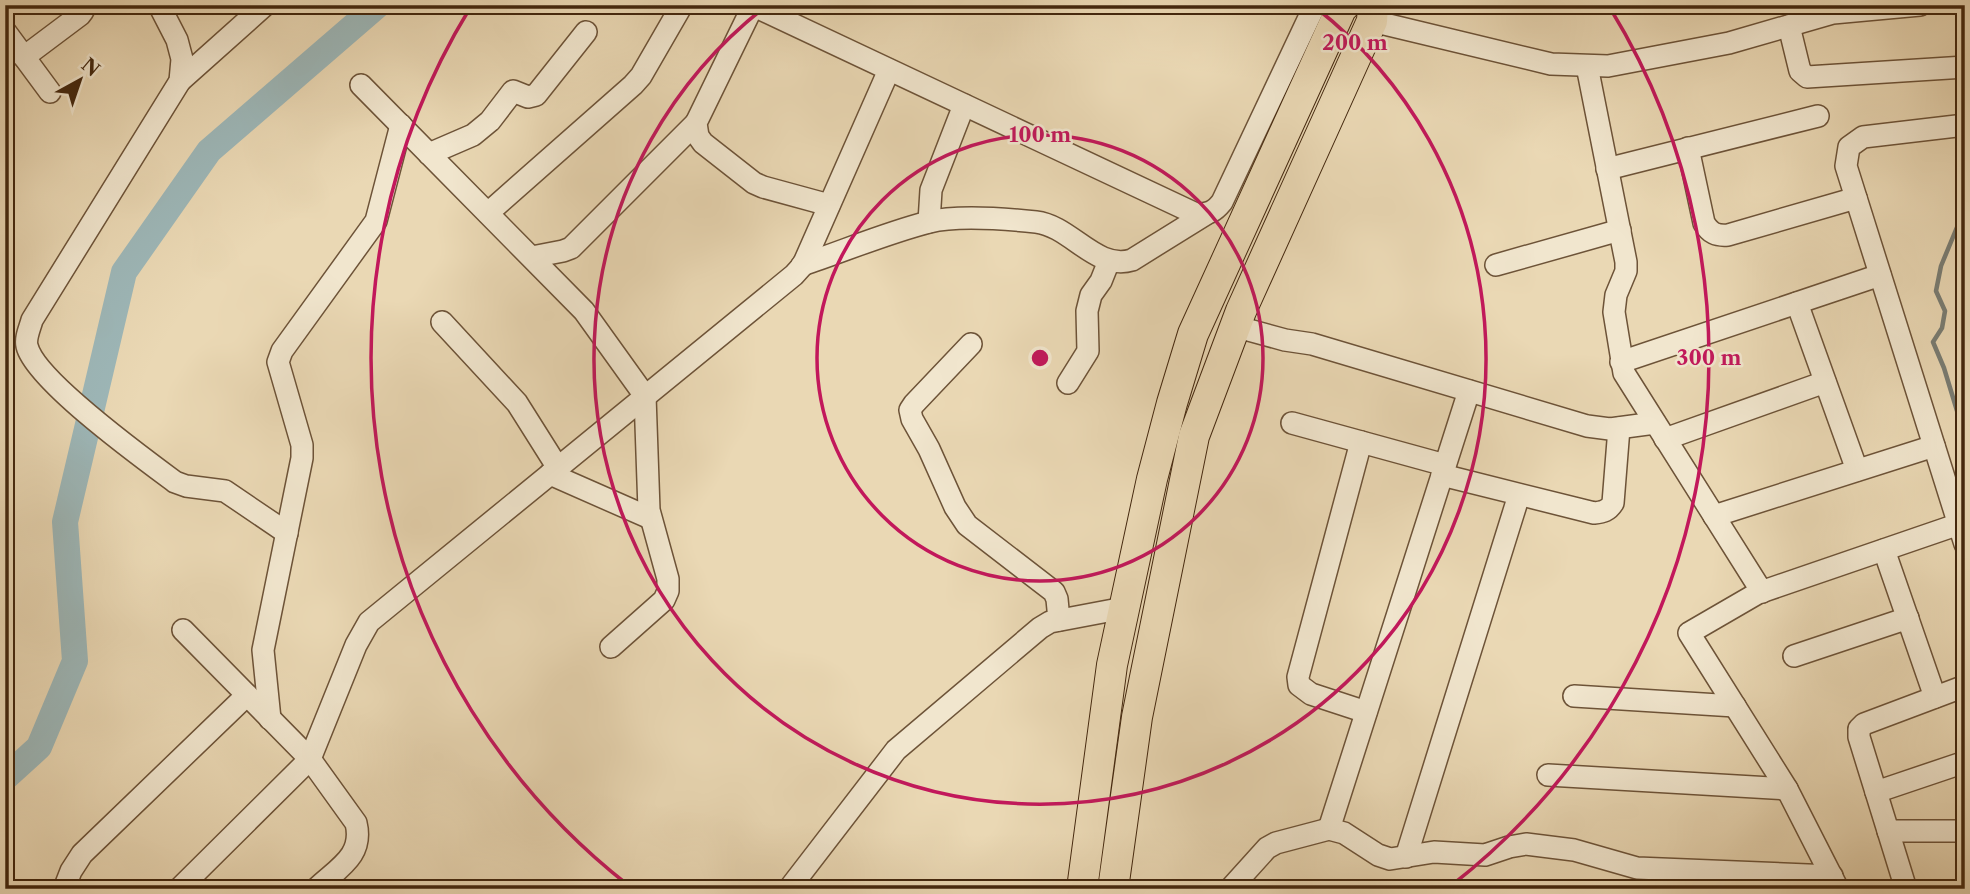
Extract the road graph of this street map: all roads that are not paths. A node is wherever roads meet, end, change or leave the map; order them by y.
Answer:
1 (82, 5) edge
2 (159, 5) edge
3 (265, 5) edge
4 (682, 5) edge
5 (1315, 5) edge
6 (1345, 5) edge
7 (752, 6) edge
8 (1907, 6) edge
9 (1851, 8) edge
10 (1373, 13) edge
11 (1789, 26) junction
12 (5, 31) edge
13 (586, 32) dead end
14 (24, 57) junction
15 (1587, 66) junction
16 (1965, 67) edge
17 (889, 70) junction
18 (180, 81) junction
19 (361, 85) dead end
20 (50, 92) dead end
21 (964, 105) junction
22 (1818, 116) dead end
23 (696, 124) junction
24 (401, 125) junction
25 (1965, 125) edge
26 (1688, 148) junction
27 (429, 154) junction
28 (1607, 169) junction
29 (1856, 198) junction
30 (829, 205) junction
31 (488, 213) junction
32 (1206, 214) junction
33 (929, 222) junction
34 (1620, 230) junction
35 (532, 257) junction
36 (1109, 261) junction
37 (802, 265) junction
38 (1496, 265) dead end
39 (1880, 275) junction
40 (1797, 303) junction
41 (442, 322) dead end
42 (1234, 326) junction
43 (971, 344) dead end
44 (1621, 362) junction
45 (1825, 382) junction
46 (1068, 383) dead end
47 (1469, 391) junction
48 (645, 396) junction
49 (1292, 422) dead end
50 (1619, 428) junction
51 (1660, 431) junction
52 (1361, 442) junction
53 (1934, 446) junction
54 (1443, 470) junction
55 (1857, 470) junction
56 (554, 471) junction
57 (1519, 495) junction
58 (1714, 516) junction
59 (650, 519) junction
60 (1963, 530) edge
61 (287, 533) junction
62 (1884, 550) junction
63 (1762, 592) junction
64 (1124, 608) junction
65 (1908, 618) junction
66 (1059, 620) junction
67 (183, 631) dead end
68 (611, 647) dead end
69 (1794, 656) dead end
70 (1965, 686) edge
71 (247, 695) junction
72 (1574, 696) dead end
73 (1936, 697) junction
74 (1735, 706) junction
75 (1366, 712) junction
76 (270, 719) junction
77 (310, 759) junction
78 (1965, 762) edge
79 (1548, 775) dead end
80 (1787, 789) junction
81 (1876, 792) junction
82 (1329, 829) junction
83 (1888, 831) junction
84 (1965, 831) edge
85 (1406, 857) junction
86 (1835, 883) edge
87 (64, 889) edge
88 (179, 889) edge
89 (316, 889) edge
90 (789, 889) edge
91 (1082, 889) edge
92 (1113, 889) edge
93 (1230, 889) edge
94 (1906, 889) edge

1 - 14 street
2 - 18 street
3 - 18 street
4 - 31 street
5 - 32 street
6 - 64 highway
7 - 17 street
7 - 23 street
8 - 9 street
9 - 11 street
10 - 15 street
10 - 42 highway
11 - 15 street
11 - 16 street
12 - 14 street
13 - 27 street
14 - 20 street
15 - 28 street
17 - 21 street
17 - 30 street
18 - 61 street
19 - 24 street
21 - 32 street
21 - 33 street
22 - 26 street
23 - 30 street
23 - 35 street
24 - 27 street
24 - 61 street
25 - 29 street
26 - 28 street
26 - 29 street
27 - 31 street
28 - 34 street
29 - 39 street
30 - 37 street
31 - 35 street
32 - 36 street
33 - 36 street
33 - 37 street
34 - 38 street
34 - 44 street
35 - 48 street
36 - 46 street
37 - 48 street
39 - 40 street
39 - 53 street
40 - 44 street
40 - 45 street
41 - 56 street
42 - 47 street
42 - 92 highway
43 - 66 street
44 - 51 street
45 - 51 street
45 - 55 street
47 - 50 street
47 - 54 street
48 - 56 street
48 - 59 street
49 - 52 street
50 - 51 street
50 - 57 street
51 - 58 street
52 - 54 street
52 - 75 street
53 - 55 street
53 - 60 street
54 - 57 street
54 - 75 street
55 - 58 street
56 - 59 street
56 - 77 street
57 - 85 street
58 - 63 street
59 - 68 street
60 - 62 street
61 - 76 street
62 - 63 street
62 - 65 street
63 - 74 street
64 - 66 street
64 - 91 highway
65 - 69 street
65 - 73 street
66 - 90 street
67 - 71 street
70 - 73 street
71 - 76 street
71 - 87 street
72 - 74 street
73 - 81 street
74 - 80 street
75 - 82 street
76 - 77 street
77 - 88 street
77 - 89 street
78 - 81 street
79 - 80 street
80 - 86 street
81 - 83 street
82 - 85 street
82 - 93 street
83 - 84 street
83 - 94 street
85 - 86 street

